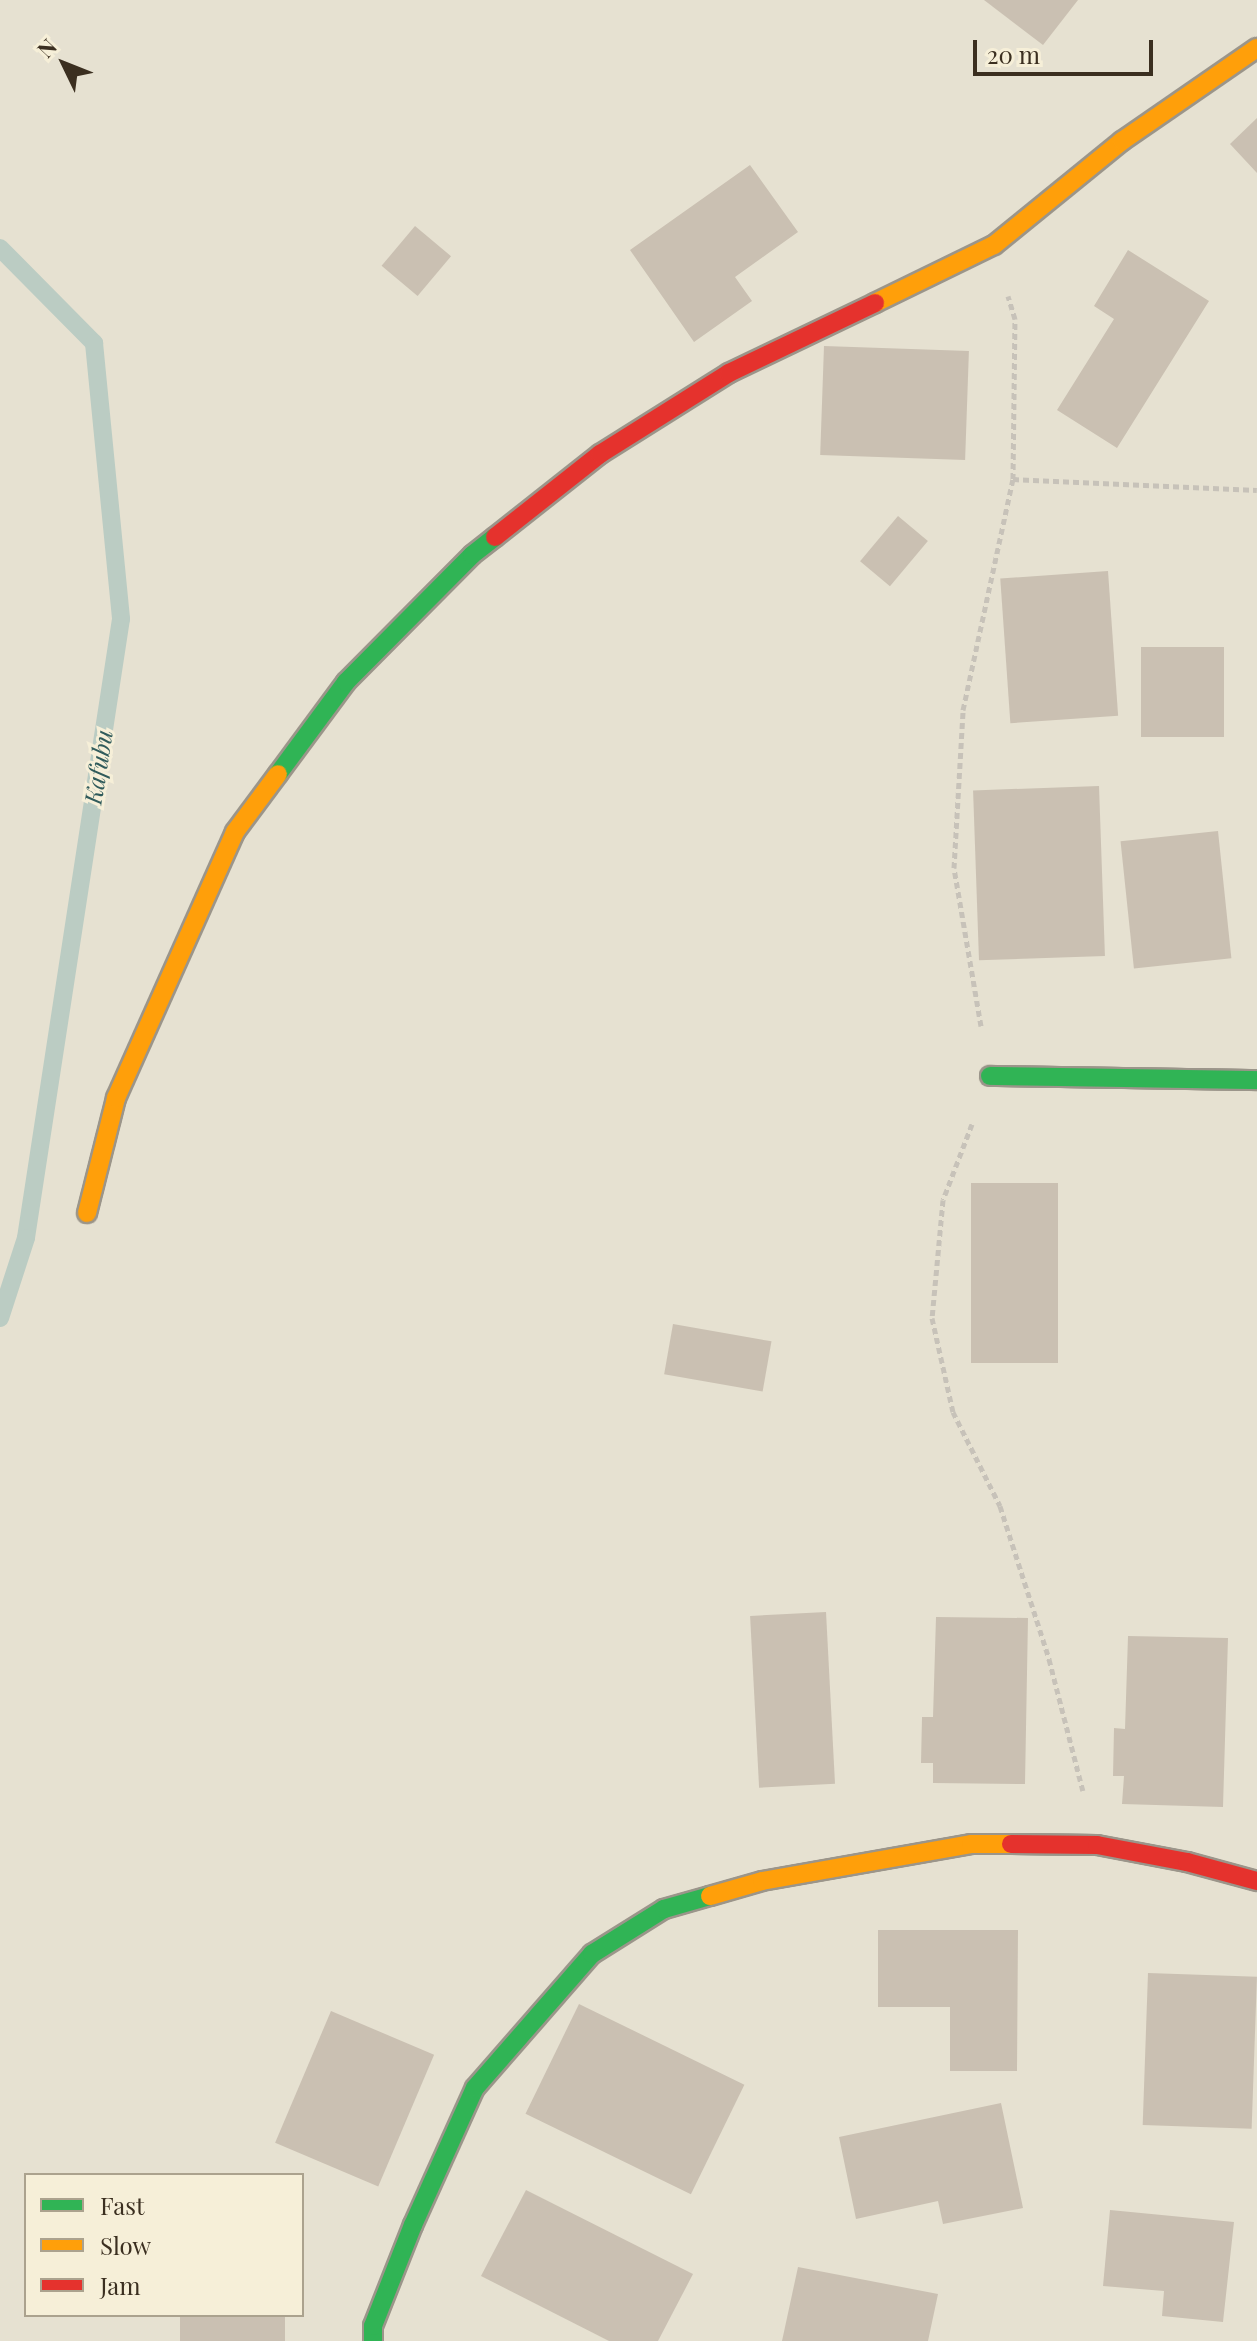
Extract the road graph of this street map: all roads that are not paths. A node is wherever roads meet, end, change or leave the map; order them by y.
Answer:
1 (1257, 48) edge
2 (990, 1076) road end
3 (1257, 1080) edge
4 (87, 1213) dead end
5 (1257, 1881) edge
6 (373, 2341) edge

1 - 4 street
2 - 3 street
5 - 6 street

